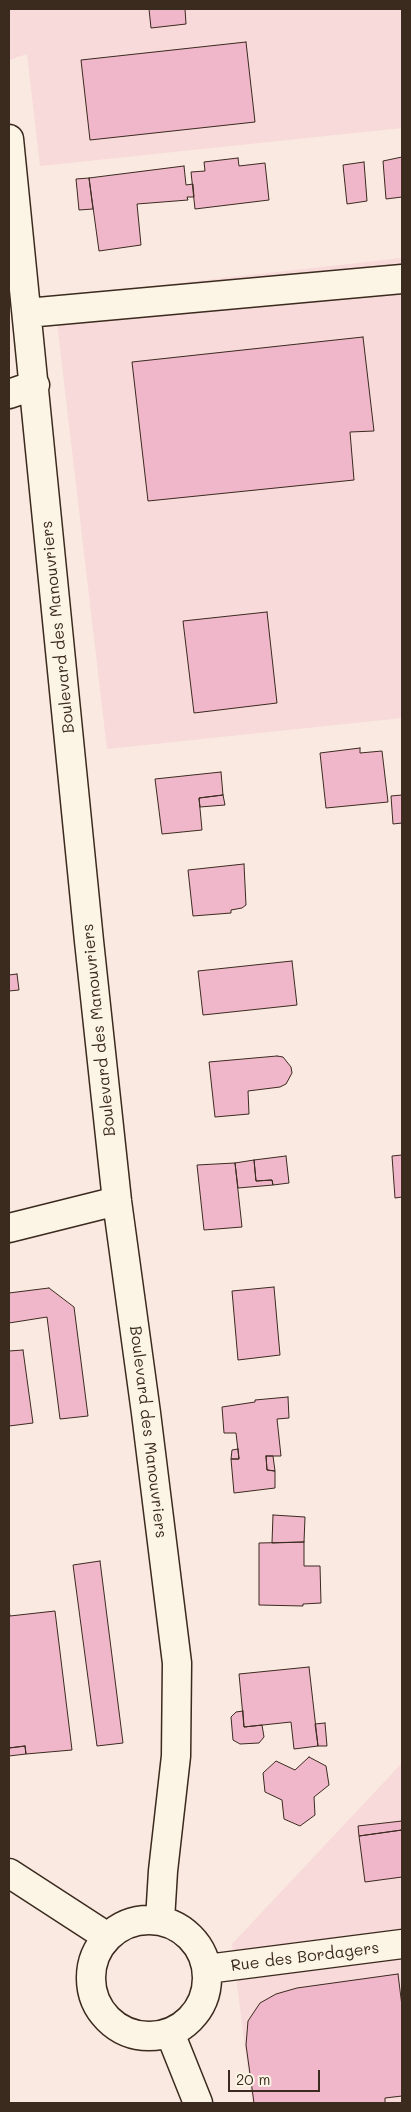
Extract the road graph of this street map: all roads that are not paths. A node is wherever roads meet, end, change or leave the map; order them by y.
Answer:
1 (9, 140) edge
2 (402, 279) edge
3 (27, 313) junction
4 (35, 385) junction
5 (9, 394) edge
6 (118, 1201) junction
7 (9, 1228) edge
8 (9, 1874) edge
9 (160, 1920) junction
10 (106, 1936) junction
11 (402, 1944) edge
12 (207, 1969) junction
13 (170, 2033) junction
14 (198, 2103) edge

1 - 3 street, Boulevard des Manouvriers
2 - 3 street
3 - 4 street, Boulevard des Manouvriers
4 - 5 street
4 - 6 street, Boulevard des Manouvriers
6 - 7 street
6 - 9 street, Boulevard des Manouvriers
8 - 10 street
9 - 10 street
9 - 12 street
10 - 13 street
11 - 12 street, Rue des Bordagers
12 - 13 street
13 - 14 street

